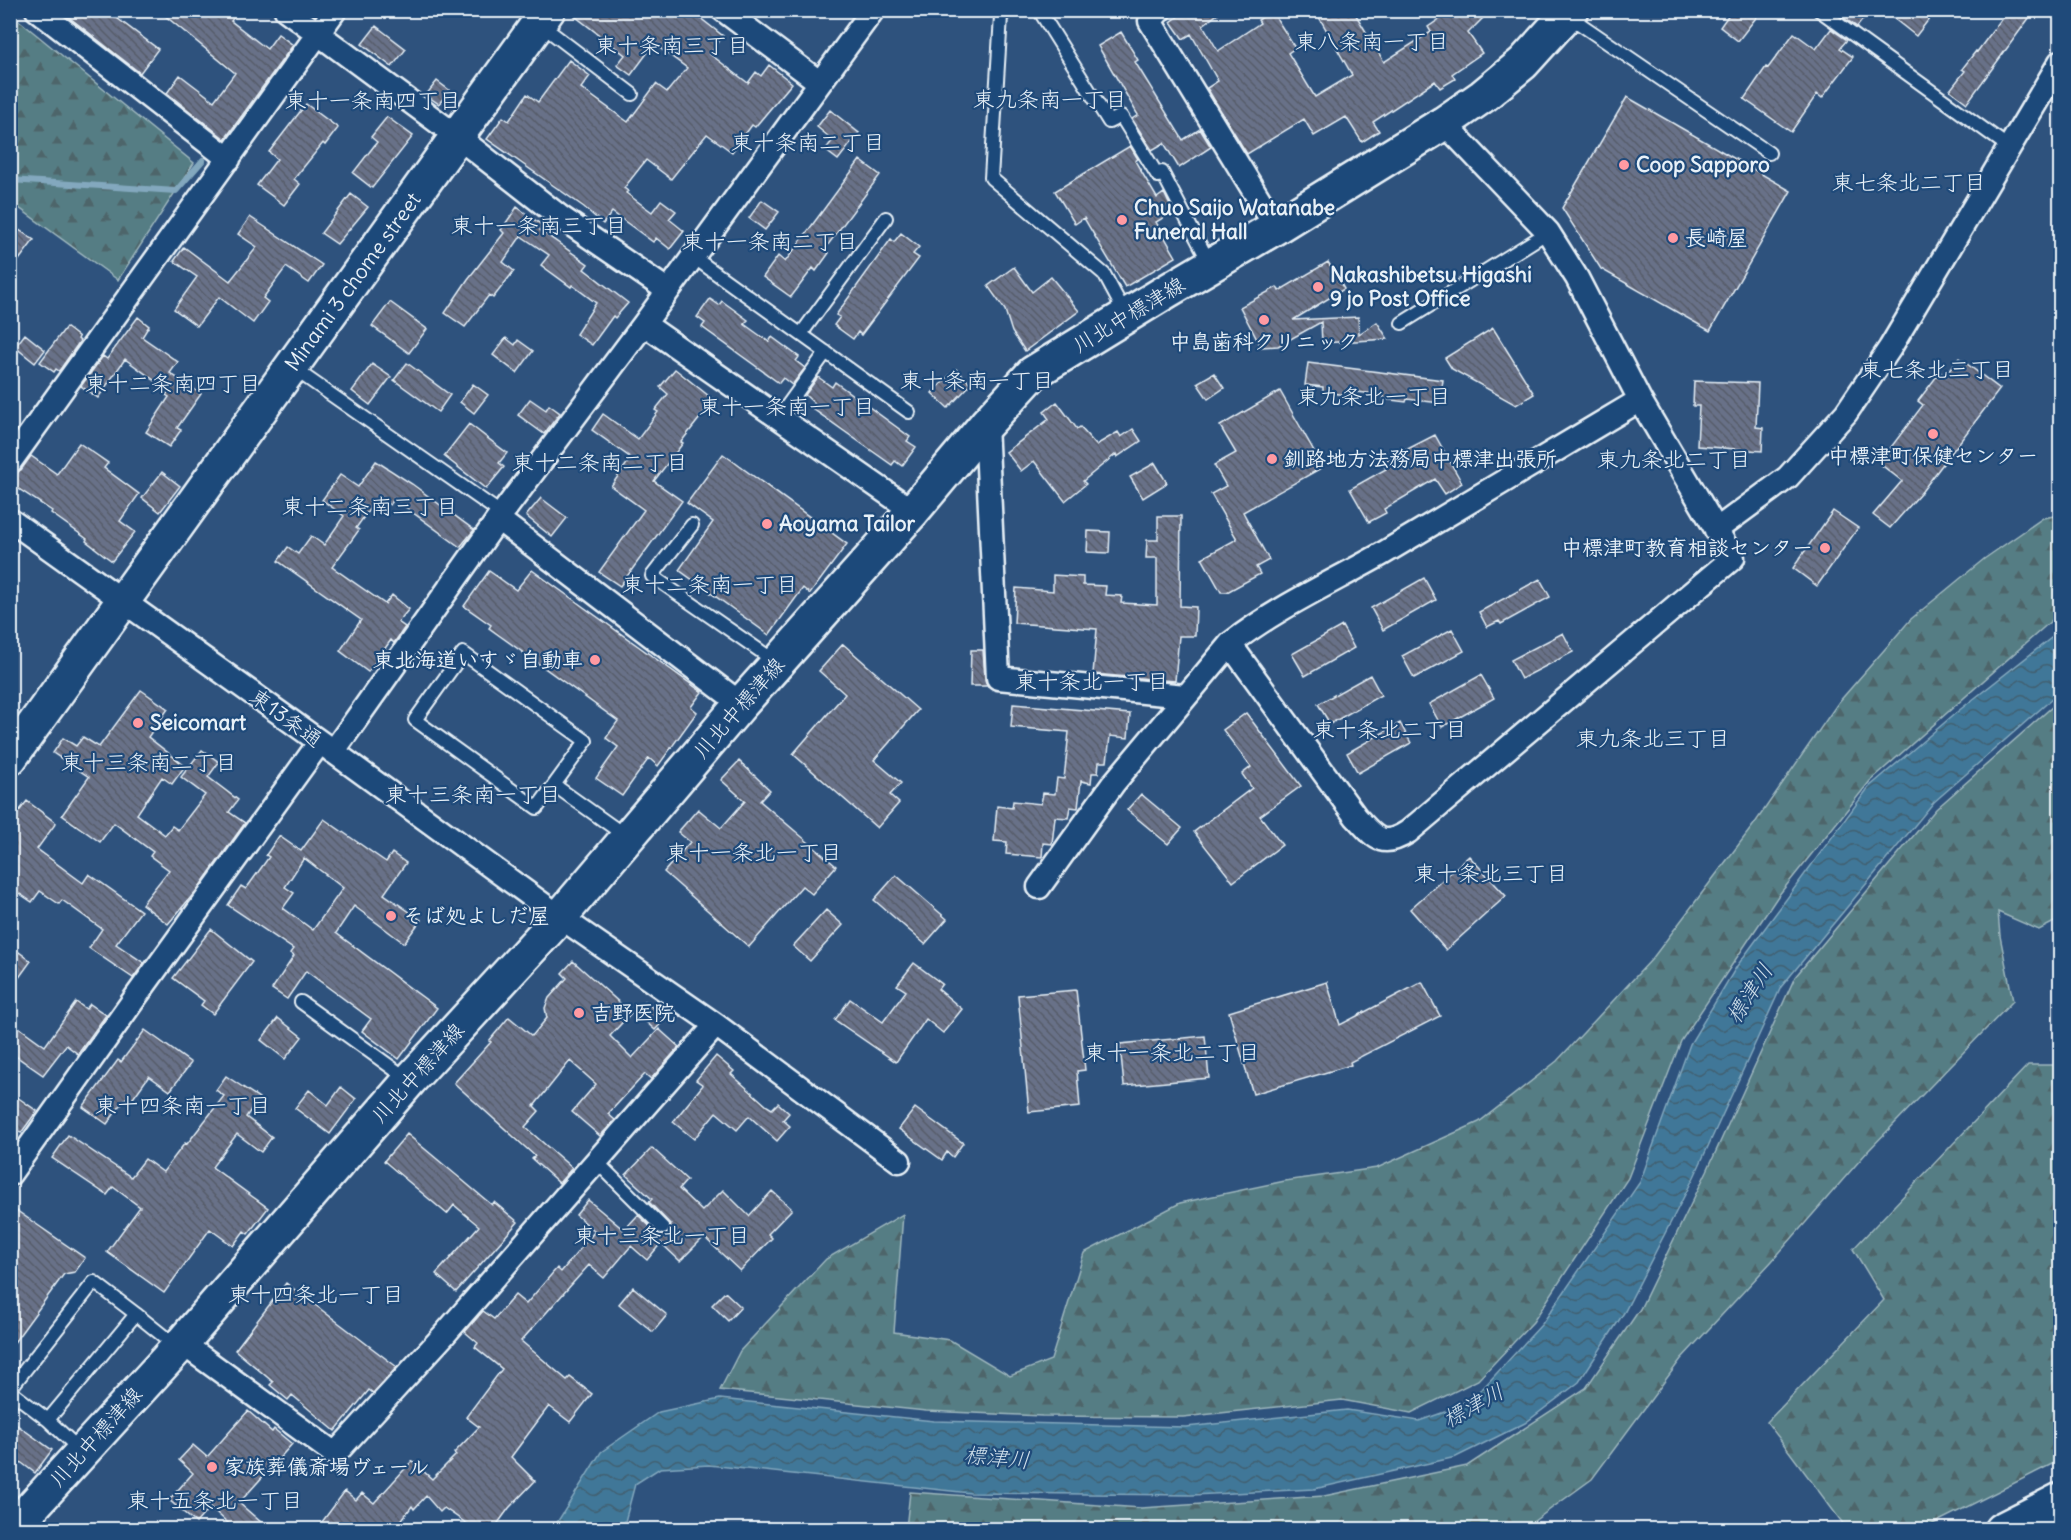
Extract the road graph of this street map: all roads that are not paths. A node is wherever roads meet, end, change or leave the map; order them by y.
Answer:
1 (37, 10) edge
2 (286, 10) edge
3 (335, 10) edge
4 (723, 10) edge
5 (873, 10) edge
6 (1009, 10) edge
7 (1039, 10) edge
8 (1160, 10) edge
9 (1819, 10) edge
10 (1569, 13) edge
11 (544, 17) edge
12 (318, 34) junction
13 (2061, 62) edge
14 (819, 82) junction
15 (632, 94) dead end
16 (1444, 123) junction
17 (458, 137) junction
18 (2010, 148) junction
19 (1769, 153) dead end
20 (229, 159) junction
21 (886, 218) dead end
22 (1276, 227) junction
23 (1548, 232) junction
24 (692, 256) junction
25 (1211, 266) junction
26 (667, 290) junction
27 (1127, 316) junction
28 (1402, 323) dead end
29 (644, 324) junction
30 (801, 334) junction
31 (826, 352) junction
32 (292, 368) junction
33 (1640, 400) junction
34 (909, 412) dead end
35 (779, 417) junction
36 (986, 424) junction
37 (10, 462) edge
38 (913, 510) junction
39 (500, 517) junction
40 (10, 520) edge
41 (692, 525) dead end
42 (1716, 531) junction
43 (124, 603) junction
44 (1230, 644) junction
45 (777, 663) junction
46 (1185, 696) junction
47 (741, 704) junction
48 (326, 747) junction
49 (10, 758) edge
50 (554, 785) junction
51 (628, 838) junction
52 (1039, 887) dead end
53 (560, 917) junction
54 (301, 1002) dead end
55 (716, 1025) junction
56 (410, 1080) junction
57 (596, 1161) junction
58 (899, 1161) dead end
59 (10, 1174) edge
60 (663, 1228) dead end
61 (136, 1314) junction
62 (180, 1345) junction
63 (10, 1390) edge
64 (48, 1420) junction
65 (82, 1452) junction
66 (2061, 1500) edge
67 (11, 1530) edge
68 (2001, 1530) edge

1 - 20 street
2 - 12 street
3 - 12 street
4 - 14 street
5 - 14 street
6 - 27 lane
7 - 25 lane
8 - 22 street
9 - 18 lane
10 - 16 main road, 川北中標津線
10 - 19 lane
11 - 15 lane
11 - 17 main road, Minami 3 chome street
12 - 17 street
12 - 20 street
13 - 18 street
14 - 24 street
16 - 22 main road, 川北中標津線
16 - 23 street
17 - 26 street
17 - 32 main road, Minami 3 chome street
18 - 42 street
20 - 37 street
21 - 30 lane
22 - 25 main road, 川北中標津線
23 - 28 lane
23 - 33 street
24 - 26 street
24 - 30 lane
25 - 27 main road, 川北中標津線
26 - 29 street
27 - 36 main road, 川北中標津線
29 - 35 street
29 - 39 street
30 - 31 lane
31 - 34 lane
31 - 35 lane
32 - 39 lane
32 - 43 main road, Minami 3 chome street
33 - 42 street
33 - 44 street
35 - 38 street
36 - 38 main road, 川北中標津線
36 - 46 street
38 - 45 main road, 川北中標津線
39 - 47 street
39 - 48 street
40 - 43 street, 東13条通
41 - 45 lane
42 - 44 street
43 - 48 street, 東13条通
43 - 49 main road, Minami 3 chome street
44 - 46 street
45 - 47 main road, 川北中標津線
46 - 52 street
47 - 51 main road, 川北中標津線
48 - 53 street, 東13条通
48 - 59 street
50 - 50 lane
50 - 51 lane
51 - 53 main road, 川北中標津線
53 - 55 street, 東13条通
53 - 56 main road, 川北中標津線
54 - 56 lane
55 - 57 street
55 - 58 street, 東13条通
56 - 62 main road, 川北中標津線
57 - 60 lane
57 - 62 street
61 - 62 lane
61 - 63 lane
61 - 64 lane
62 - 65 main road, 川北中標津線
63 - 64 lane
64 - 65 lane
65 - 67 main road, 川北中標津線
66 - 68 main road

